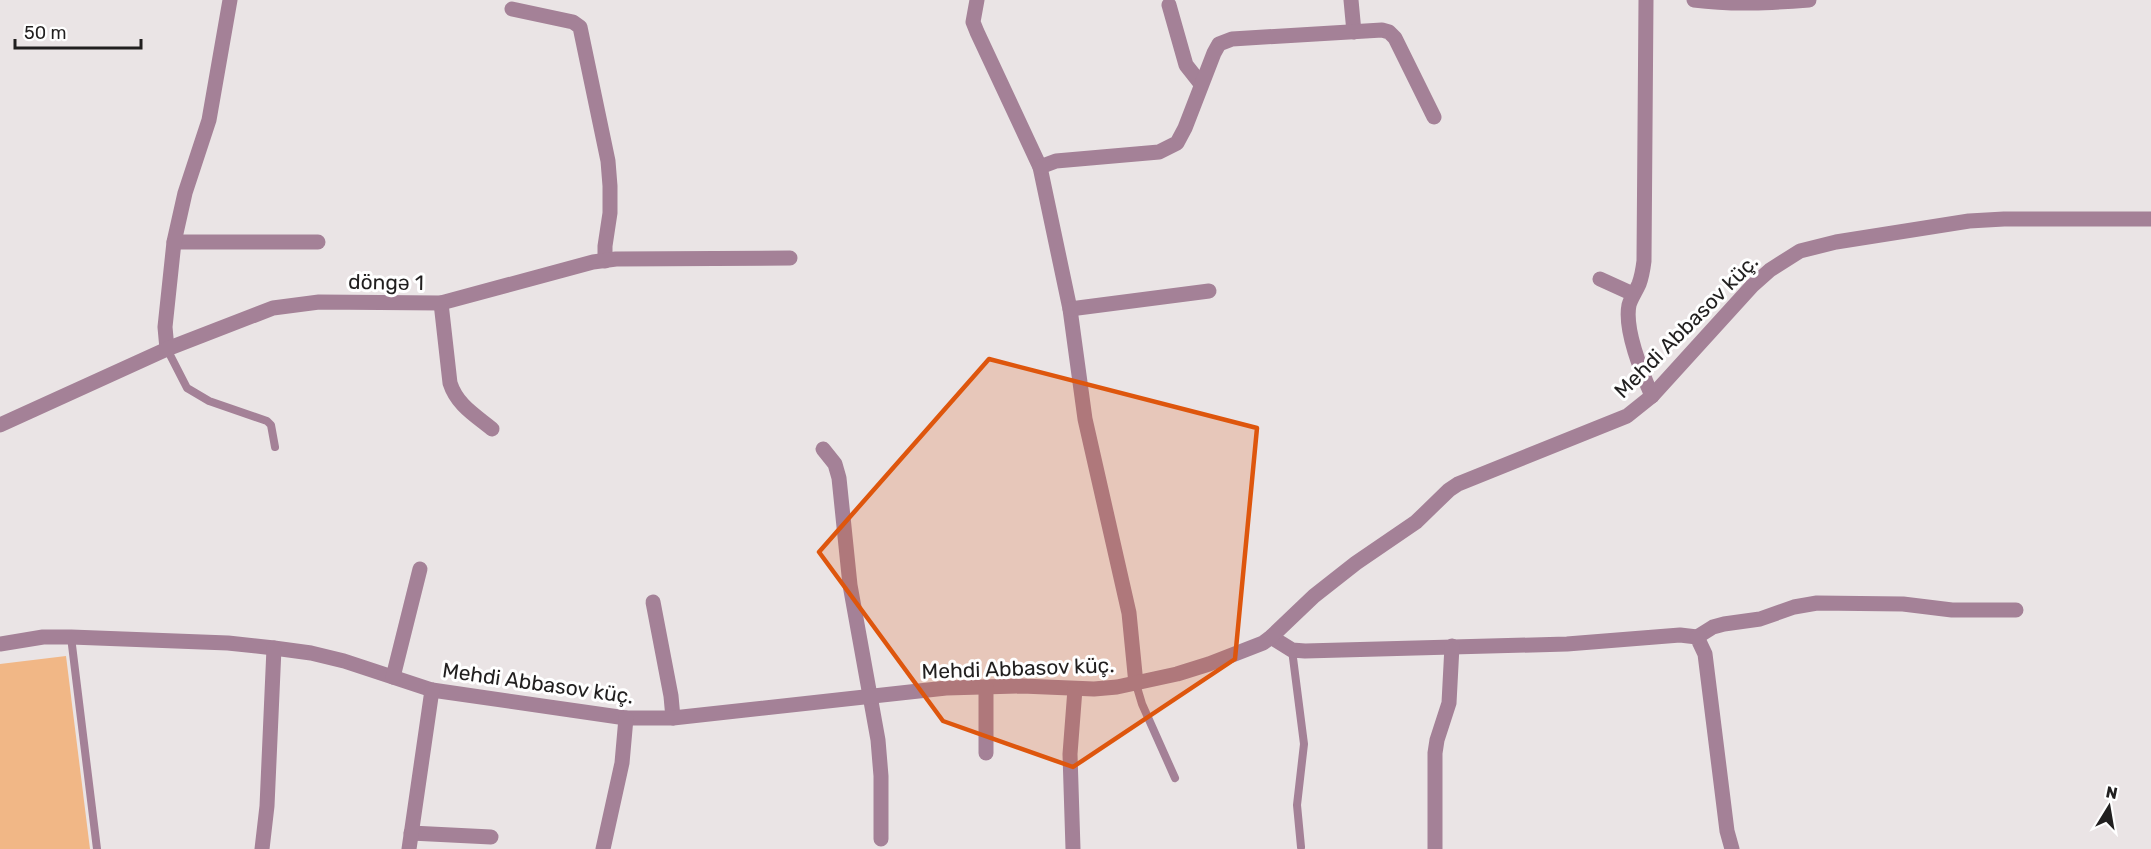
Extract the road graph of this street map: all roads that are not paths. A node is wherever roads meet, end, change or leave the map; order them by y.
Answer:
1 (230, 0) edge
2 (977, 0) edge
3 (1351, 0) edge
4 (1646, 0) edge
5 (1694, 0) edge
6 (1809, 0) edge
7 (1169, 5) dead end
8 (512, 9) dead end
9 (1354, 32) junction
10 (1201, 84) junction
11 (1434, 117) dead end
12 (1040, 167) junction
13 (2151, 219) edge
14 (174, 242) junction
15 (318, 242) dead end
16 (790, 258) dead end
17 (605, 261) junction
18 (1600, 279) dead end
19 (1209, 291) dead end
20 (1634, 294) junction
21 (441, 303) junction
22 (1070, 309) junction
23 (167, 349) junction
24 (1652, 396) junction
25 (0, 425) edge
26 (492, 429) dead end
27 (275, 447) dead end
28 (823, 449) dead end
29 (420, 569) dead end
30 (653, 602) dead end
31 (2016, 610) dead end
32 (70, 637) junction
33 (1697, 637) junction
34 (1271, 638) junction
35 (0, 644) edge
36 (1452, 646) junction
37 (274, 648) junction
38 (1292, 650) junction
39 (393, 677) junction
40 (1136, 684) junction
41 (986, 687) junction
42 (1075, 689) junction
43 (432, 690) junction
44 (870, 695) junction
45 (626, 718) junction
46 (673, 718) junction
47 (986, 753) dead end
48 (1175, 778) dead end
49 (411, 833) junction
50 (491, 837) dead end
51 (881, 839) dead end
52 (1300, 847) dead end
53 (97, 849) edge
54 (262, 849) edge
55 (409, 849) edge
56 (603, 849) edge
57 (1073, 849) edge
58 (1435, 849) edge
59 (1732, 849) edge

1 - 14 street
2 - 12 street
3 - 9 street
4 - 20 street
5 - 6 street
7 - 10 street
8 - 17 street
9 - 10 street
9 - 11 street
10 - 12 street
12 - 22 street
13 - 24 street, Mehdi Abbasov küç.
14 - 15 street
14 - 23 street
16 - 17 street, döngə 1
17 - 21 street, döngə 1
18 - 20 street
19 - 22 street
20 - 24 street
21 - 23 street, döngə 1
21 - 26 street
22 - 40 street
23 - 25 street, döngə 1
23 - 27 lane
24 - 34 street, Mehdi Abbasov küç.
28 - 44 street
29 - 39 street
30 - 46 street
31 - 33 street
32 - 35 street, Mehdi Abbasov küç.
32 - 37 street, Mehdi Abbasov küç.
32 - 53 lane
33 - 36 street
33 - 59 street
34 - 38 street
34 - 40 street, Mehdi Abbasov küç.
36 - 38 street
36 - 58 street
37 - 39 street, Mehdi Abbasov küç.
37 - 54 street
38 - 52 lane
39 - 43 street, Mehdi Abbasov küç.
40 - 42 street, Mehdi Abbasov küç.
40 - 48 lane
41 - 42 street, Mehdi Abbasov küç.
41 - 44 street, Mehdi Abbasov küç.
41 - 47 street
42 - 57 street
43 - 45 street, Mehdi Abbasov küç.
43 - 49 street
44 - 46 street, Mehdi Abbasov küç.
44 - 51 street
45 - 46 street, Mehdi Abbasov küç.
45 - 56 street
49 - 50 street
49 - 55 street

